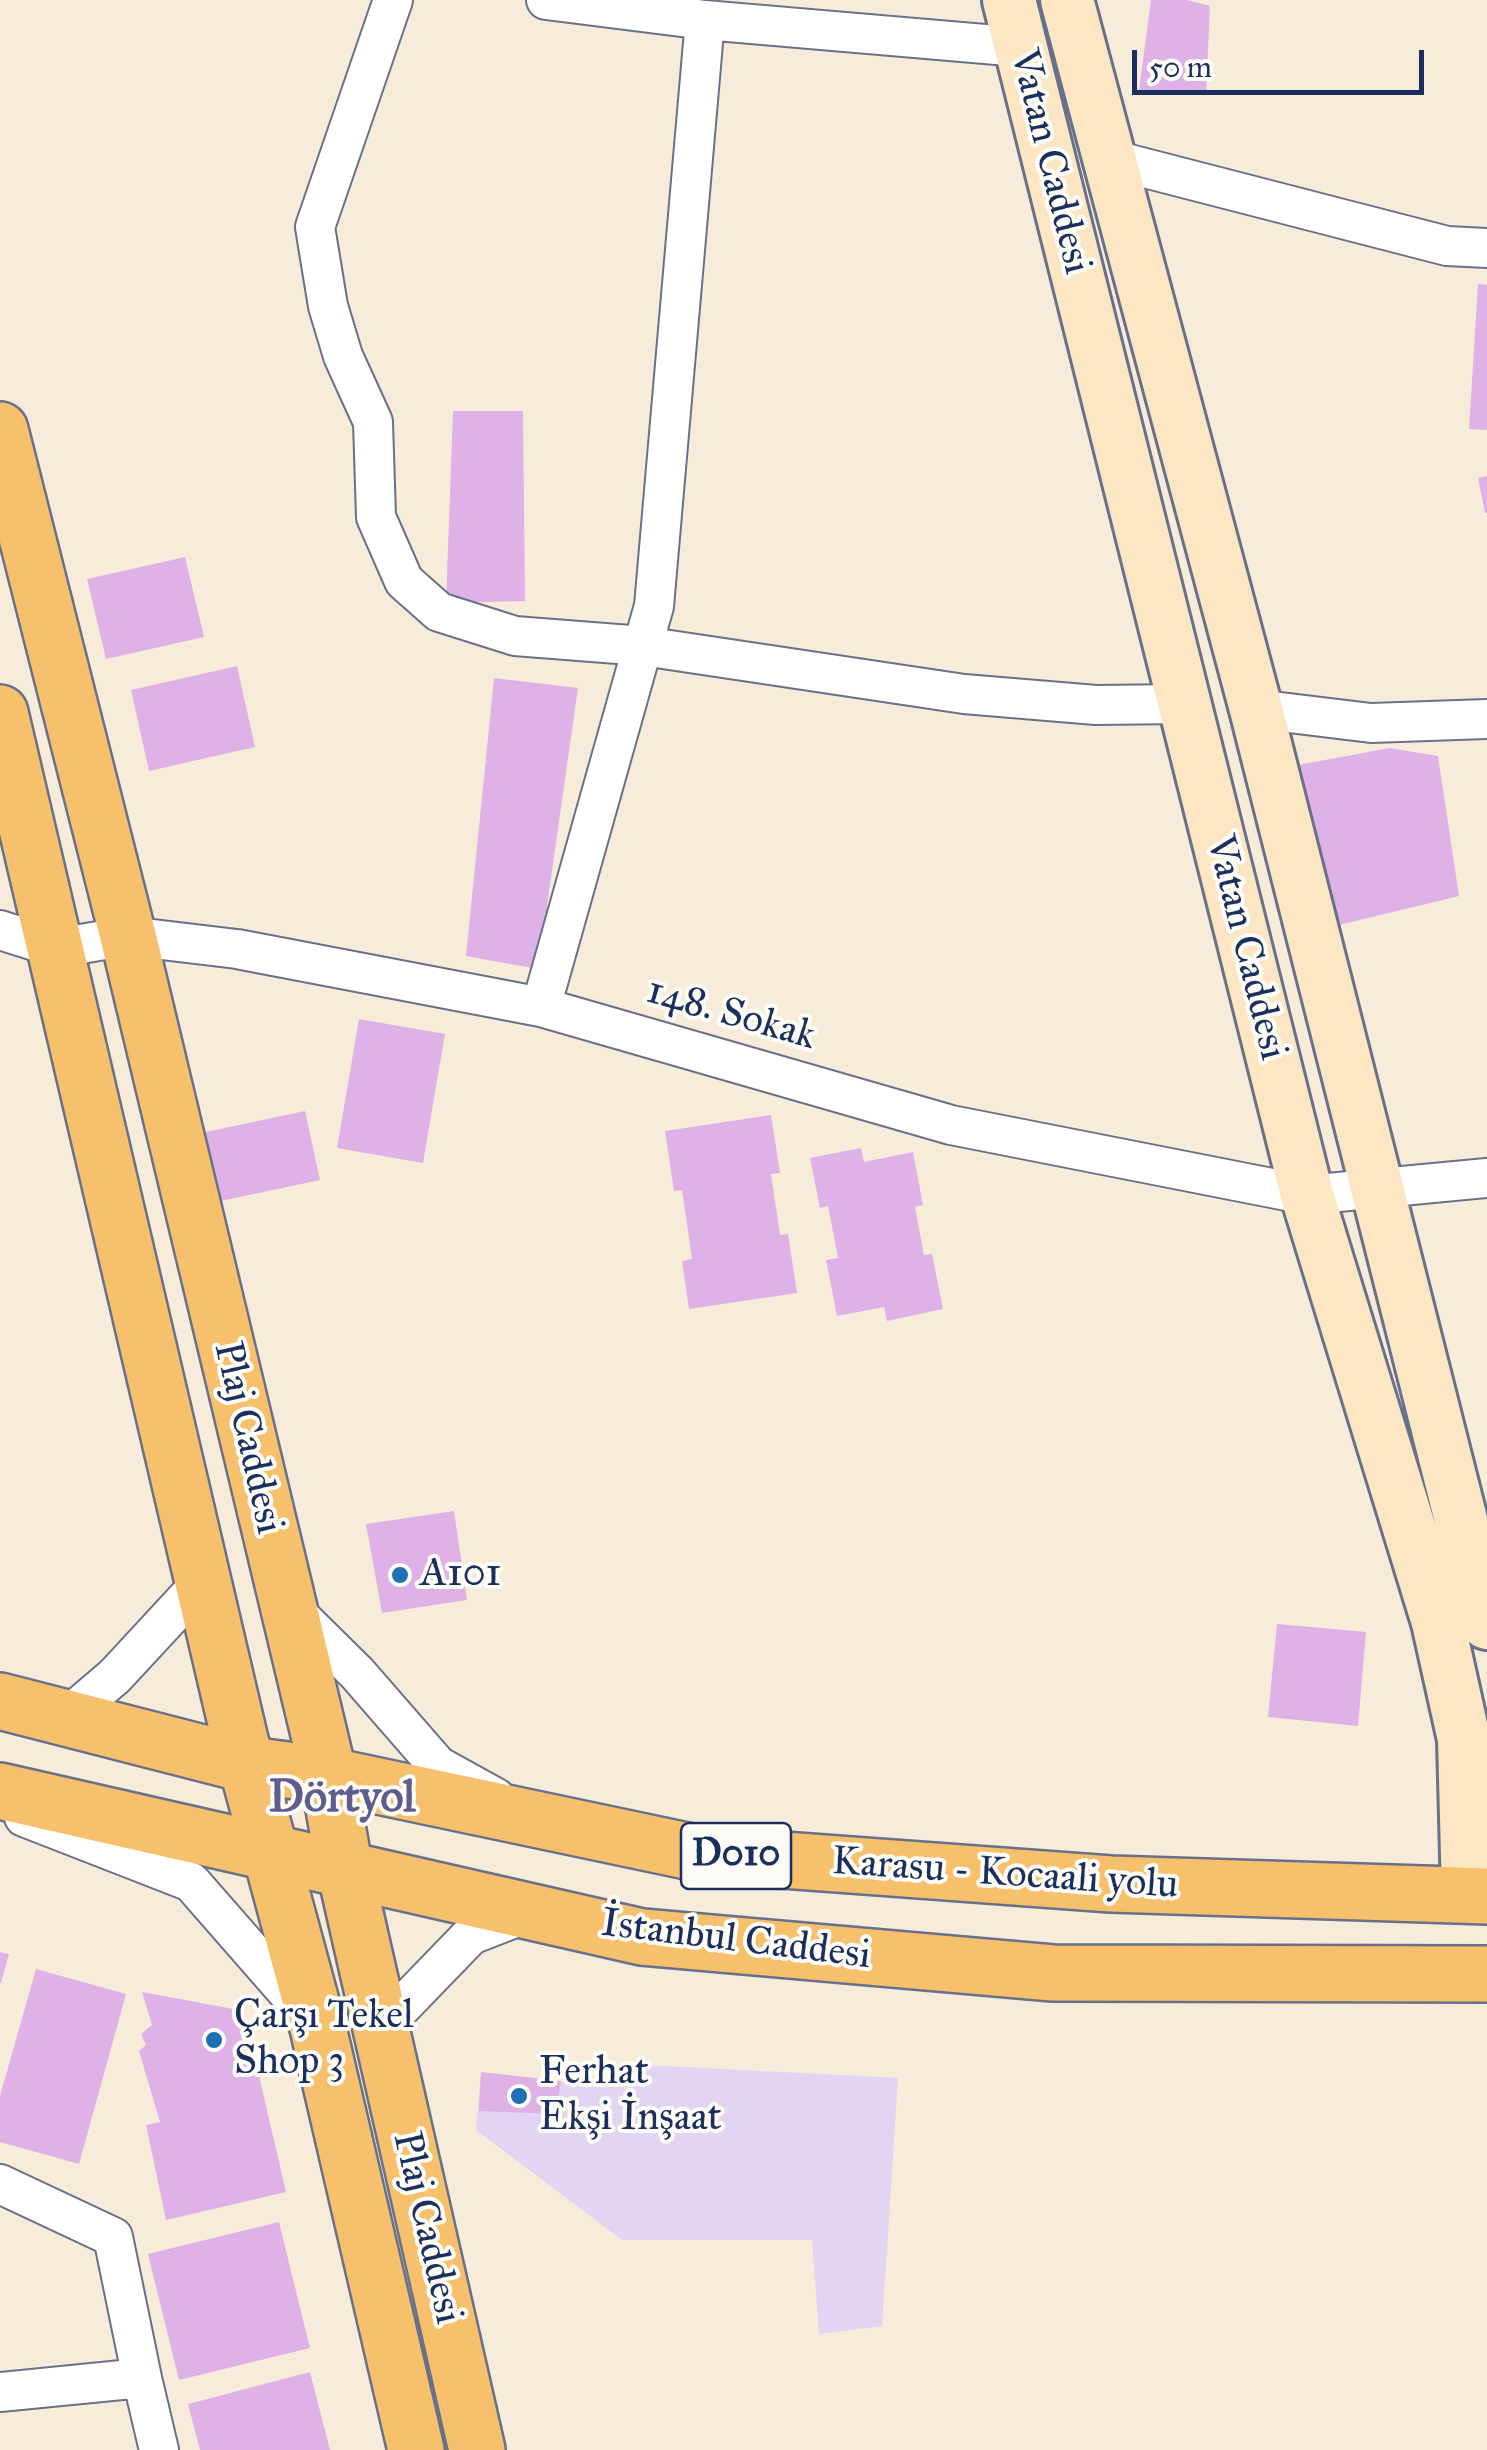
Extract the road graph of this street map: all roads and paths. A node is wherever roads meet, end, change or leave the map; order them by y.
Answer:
1 (393, 0) edge
2 (546, 0) edge
3 (1067, 0) edge
4 (706, 20) junction
5 (1015, 24) edge
6 (1110, 159) junction
7 (1487, 248) edge
8 (0, 430) edge
9 (643, 646) junction
10 (1184, 704) junction
11 (1256, 709) junction
12 (0, 713) edge
13 (1487, 718) edge
14 (0, 930) edge
15 (128, 936) junction
16 (57, 948) junction
17 (541, 1007) junction
18 (1487, 1178) edge
19 (1376, 1189) junction
20 (1307, 1195) junction
21 (202, 1582) junction
22 (285, 1602) junction
23 (1487, 1623) edge
24 (0, 1701) edge
25 (67, 1716) junction
26 (249, 1765) junction
27 (326, 1775) junction
28 (0, 1791) edge
29 (0, 1806) edge
30 (529, 1816) junction
31 (269, 1849) junction
32 (345, 1870) junction
33 (1478, 1896) edge
34 (533, 1911) junction
35 (1487, 1974) edge
36 (318, 2028) junction
37 (381, 2028) junction
38 (0, 2184) edge
39 (142, 2378) junction
40 (0, 2392) edge
41 (159, 2450) edge
42 (416, 2450) edge
43 (476, 2450) edge

1 - 9 street
2 - 4 street
3 - 6 main road, Vatan Caddesi
4 - 5 street
4 - 9 street
5 - 10 main road, Vatan Caddesi
6 - 7 street
6 - 11 main road, Vatan Caddesi
8 - 15 main road, Plaj Caddesi
9 - 10 street
9 - 17 street
10 - 20 main road, Vatan Caddesi
11 - 13 street
11 - 19 main road, Vatan Caddesi
12 - 16 main road, Plaj Caddesi
14 - 16 street
15 - 16 street, 148. Sokak
15 - 17 street, 148. Sokak
15 - 22 main road, Plaj Caddesi
16 - 21 main road, Plaj Caddesi
17 - 20 street, 148. Sokak
18 - 19 street, 148. Sokak
19 - 20 street, 148. Sokak
19 - 23 main road, Vatan Caddesi
20 - 33 main road, Vatan Caddesi
21 - 25 street
21 - 26 main road, Plaj Caddesi
22 - 27 main road, Plaj Caddesi
22 - 30 street
24 - 25 main road, Karasu - Kocaali yolu / D010
25 - 26 main road, Karasu - Kocaali yolu / D010
26 - 27 main road, Karasu - Kocaali yolu / D010
26 - 31 main road, Plaj Caddesi
27 - 30 main road, Karasu - Kocaali yolu / D010
27 - 32 main road, Plaj Caddesi
28 - 31 main road, İstanbul Caddesi / D010
29 - 36 street
30 - 33 main road, Karasu - Kocaali yolu / D010
31 - 32 main road, İstanbul Caddesi / D010
31 - 36 main road, Plaj Caddesi
32 - 34 main road, İstanbul Caddesi / D010
32 - 37 main road, Plaj Caddesi
34 - 35 main road, İstanbul Caddesi / D010
34 - 37 street
36 - 42 main road, Plaj Caddesi
37 - 43 main road, Plaj Caddesi
38 - 39 street
39 - 40 street
39 - 41 street

